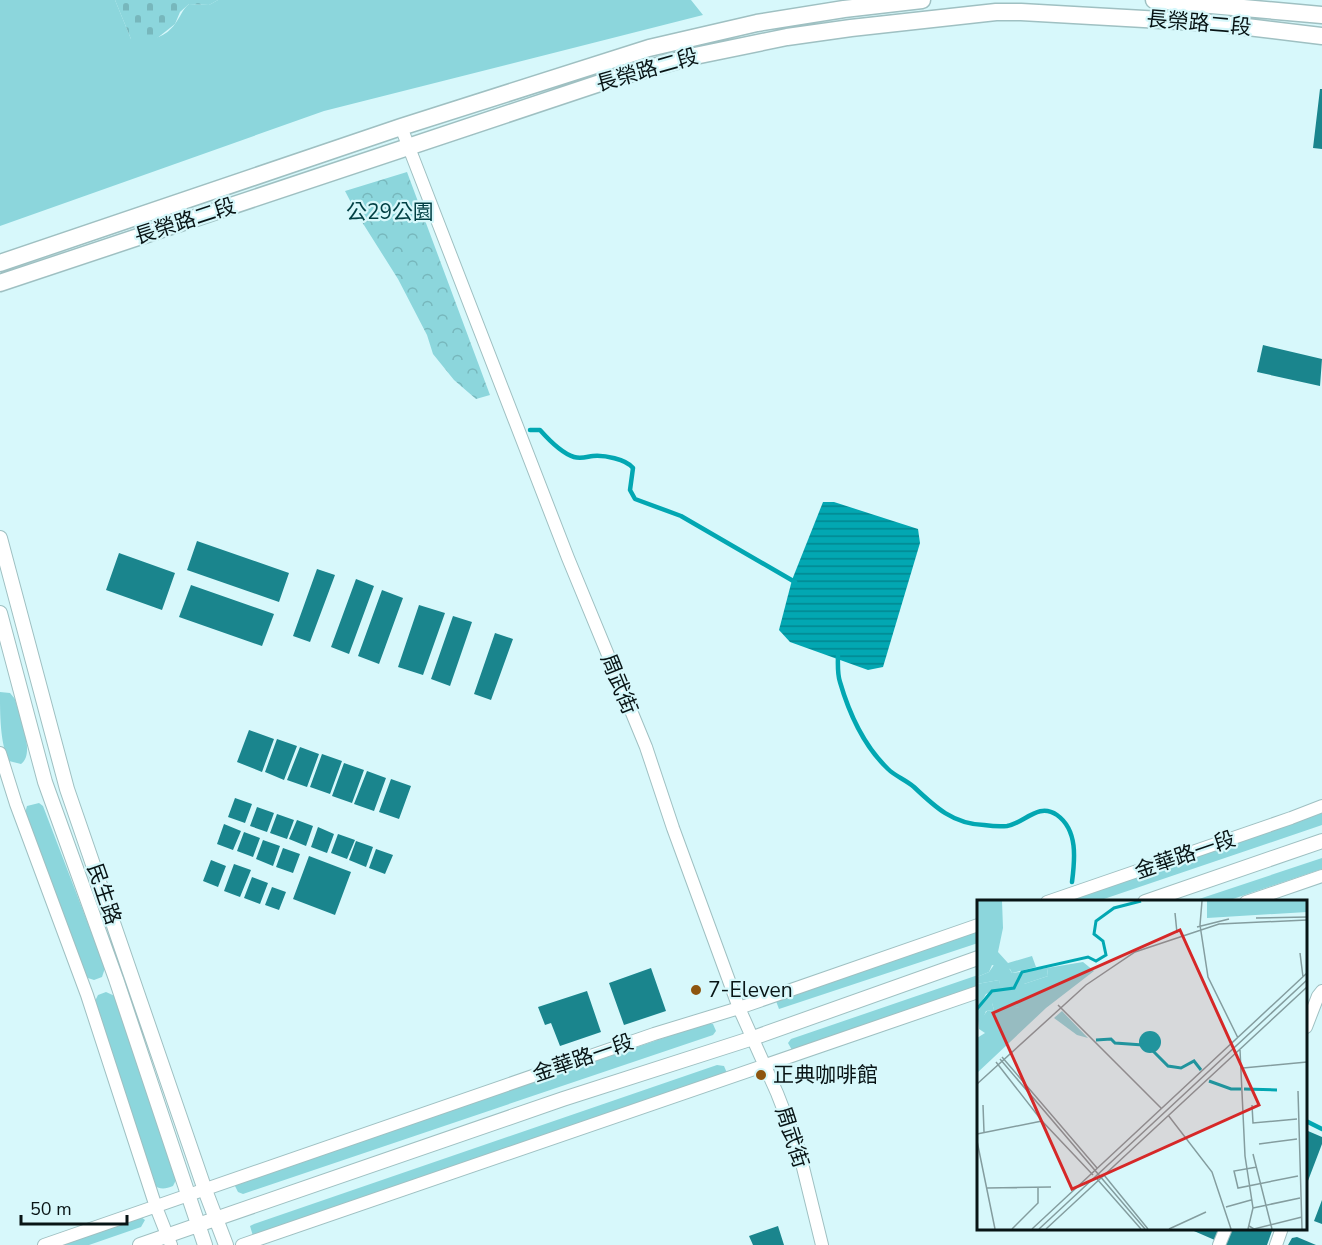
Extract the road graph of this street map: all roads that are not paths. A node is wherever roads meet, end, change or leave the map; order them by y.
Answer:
1 (922, 0) edge
2 (1154, 0) edge
3 (1295, 6) edge
4 (1322, 15) edge
5 (1322, 36) edge
6 (401, 127) junction
7 (409, 146) junction
8 (0, 263) edge
9 (0, 283) edge
10 (0, 538) edge
11 (0, 613) edge
12 (0, 753) edge
13 (2, 768) edge
14 (1322, 806) edge
15 (1322, 841) edge
16 (1322, 876) edge
17 (1053, 900) edge
18 (1151, 900) edge
19 (1252, 900) edge
20 (977, 925) edge
21 (977, 958) edge
22 (1322, 991) edge
23 (977, 992) edge
24 (739, 1008) junction
25 (1307, 1022) edge
26 (753, 1038) junction
27 (764, 1067) junction
28 (205, 1190) junction
29 (189, 1195) junction
30 (156, 1207) junction
31 (215, 1217) junction
32 (199, 1223) junction
33 (1225, 1230) edge
34 (1281, 1230) edge
35 (169, 1240) edge
36 (44, 1245) edge
37 (140, 1245) edge
38 (206, 1245) edge
39 (226, 1245) edge
40 (242, 1245) edge
41 (822, 1245) edge
42 (1219, 1245) edge
43 (1276, 1245) edge

1 - 6 main road, 長榮路二段
2 - 3 main road, 長榮路二段
3 - 4 main road, 長榮路二段
5 - 7 main road, 長榮路二段
6 - 7 street, 周武街
6 - 8 main road, 長榮路二段
7 - 9 main road, 長榮路二段
7 - 24 street, 周武街
10 - 28 street, 民生路
11 - 29 street, 民生路
12 - 13 street
13 - 30 street
14 - 17 street, 金華路一段
15 - 18 street, 金華路一段
16 - 19 street
20 - 24 street, 金華路一段
21 - 26 street, 金華路一段
22 - 25 street
23 - 27 street
24 - 26 street, 周武街
24 - 28 street, 金華路一段
26 - 27 street, 周武街
26 - 31 street, 金華路一段
27 - 40 street
27 - 41 street, 周武街
28 - 29 street, 金華路一段
28 - 31 street, 民生路
29 - 30 street, 金華路一段
29 - 32 street, 民生路
30 - 35 street
30 - 36 street, 金華路一段
31 - 32 street, 金華路一段
31 - 39 street, 民生路
32 - 35 street, 金華路一段
32 - 38 street, 民生路
33 - 42 street
34 - 43 street
35 - 37 street, 金華路一段

